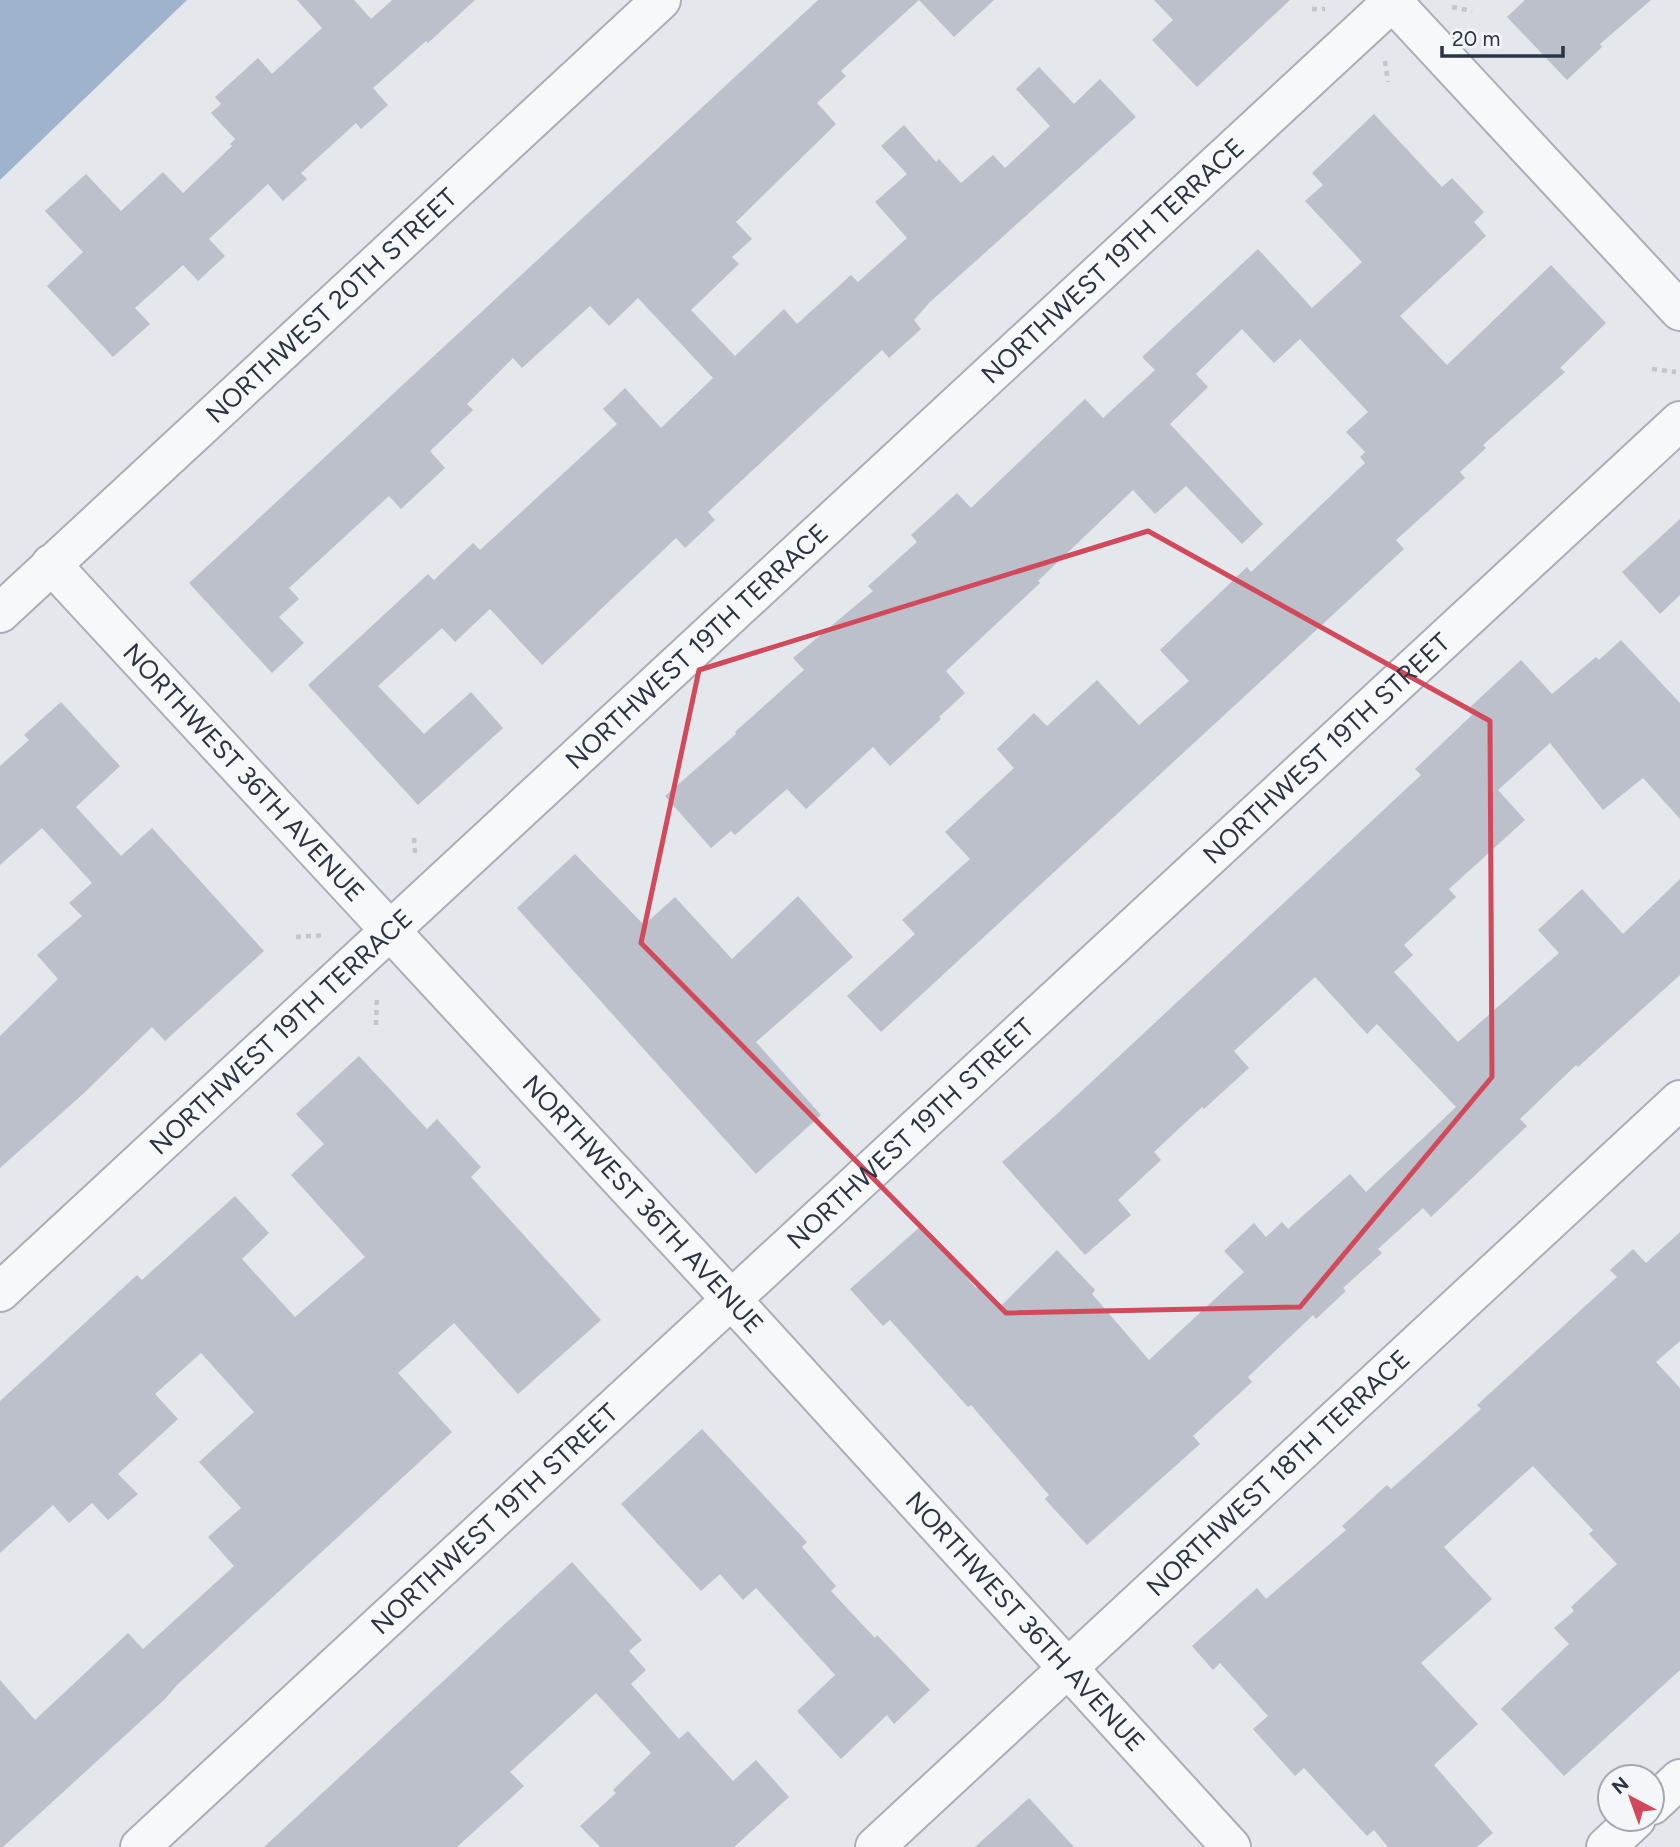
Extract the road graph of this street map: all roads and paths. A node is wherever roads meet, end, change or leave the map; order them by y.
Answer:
1 (661, 0) edge
2 (1393, 0) edge
3 (1444, 5) dead end
4 (1472, 11) dead end
5 (1385, 57) dead end
6 (1388, 82) dead end
7 (1680, 311) edge
8 (1652, 369) dead end
9 (1676, 372) dead end
10 (1680, 421) edge
11 (51, 564) junction
12 (0, 613) edge
13 (390, 931) junction
14 (327, 935) dead end
15 (296, 937) dead end
16 (377, 990) dead end
17 (376, 1025) dead end
18 (1680, 1100) edge
19 (0, 1292) edge
20 (731, 1299) junction
21 (1067, 1668) junction
22 (1680, 1779) edge
23 (1666, 1792) edge
24 (1621, 1833) edge
25 (139, 1847) edge
26 (875, 1847) edge
27 (1231, 1847) edge
28 (1606, 1847) edge

1 - 11 street, NORTHWEST 20TH STREET
2 - 7 street
2 - 13 street, NORTHWEST 19TH TERRACE
3 - 4 path
5 - 6 path
8 - 9 path
10 - 20 street, NORTHWEST 19TH STREET
11 - 12 street, NORTHWEST 20TH STREET
11 - 13 street, NORTHWEST 36TH AVENUE
13 - 19 street, NORTHWEST 19TH TERRACE
13 - 20 street, NORTHWEST 36TH AVENUE
14 - 15 path
16 - 17 path
18 - 21 street, NORTHWEST 18TH TERRACE
20 - 21 street, NORTHWEST 36TH AVENUE
20 - 25 street, NORTHWEST 19TH STREET
21 - 26 street, NORTHWEST 18TH TERRACE
21 - 27 street, NORTHWEST 36TH AVENUE
22 - 23 street
24 - 28 street

